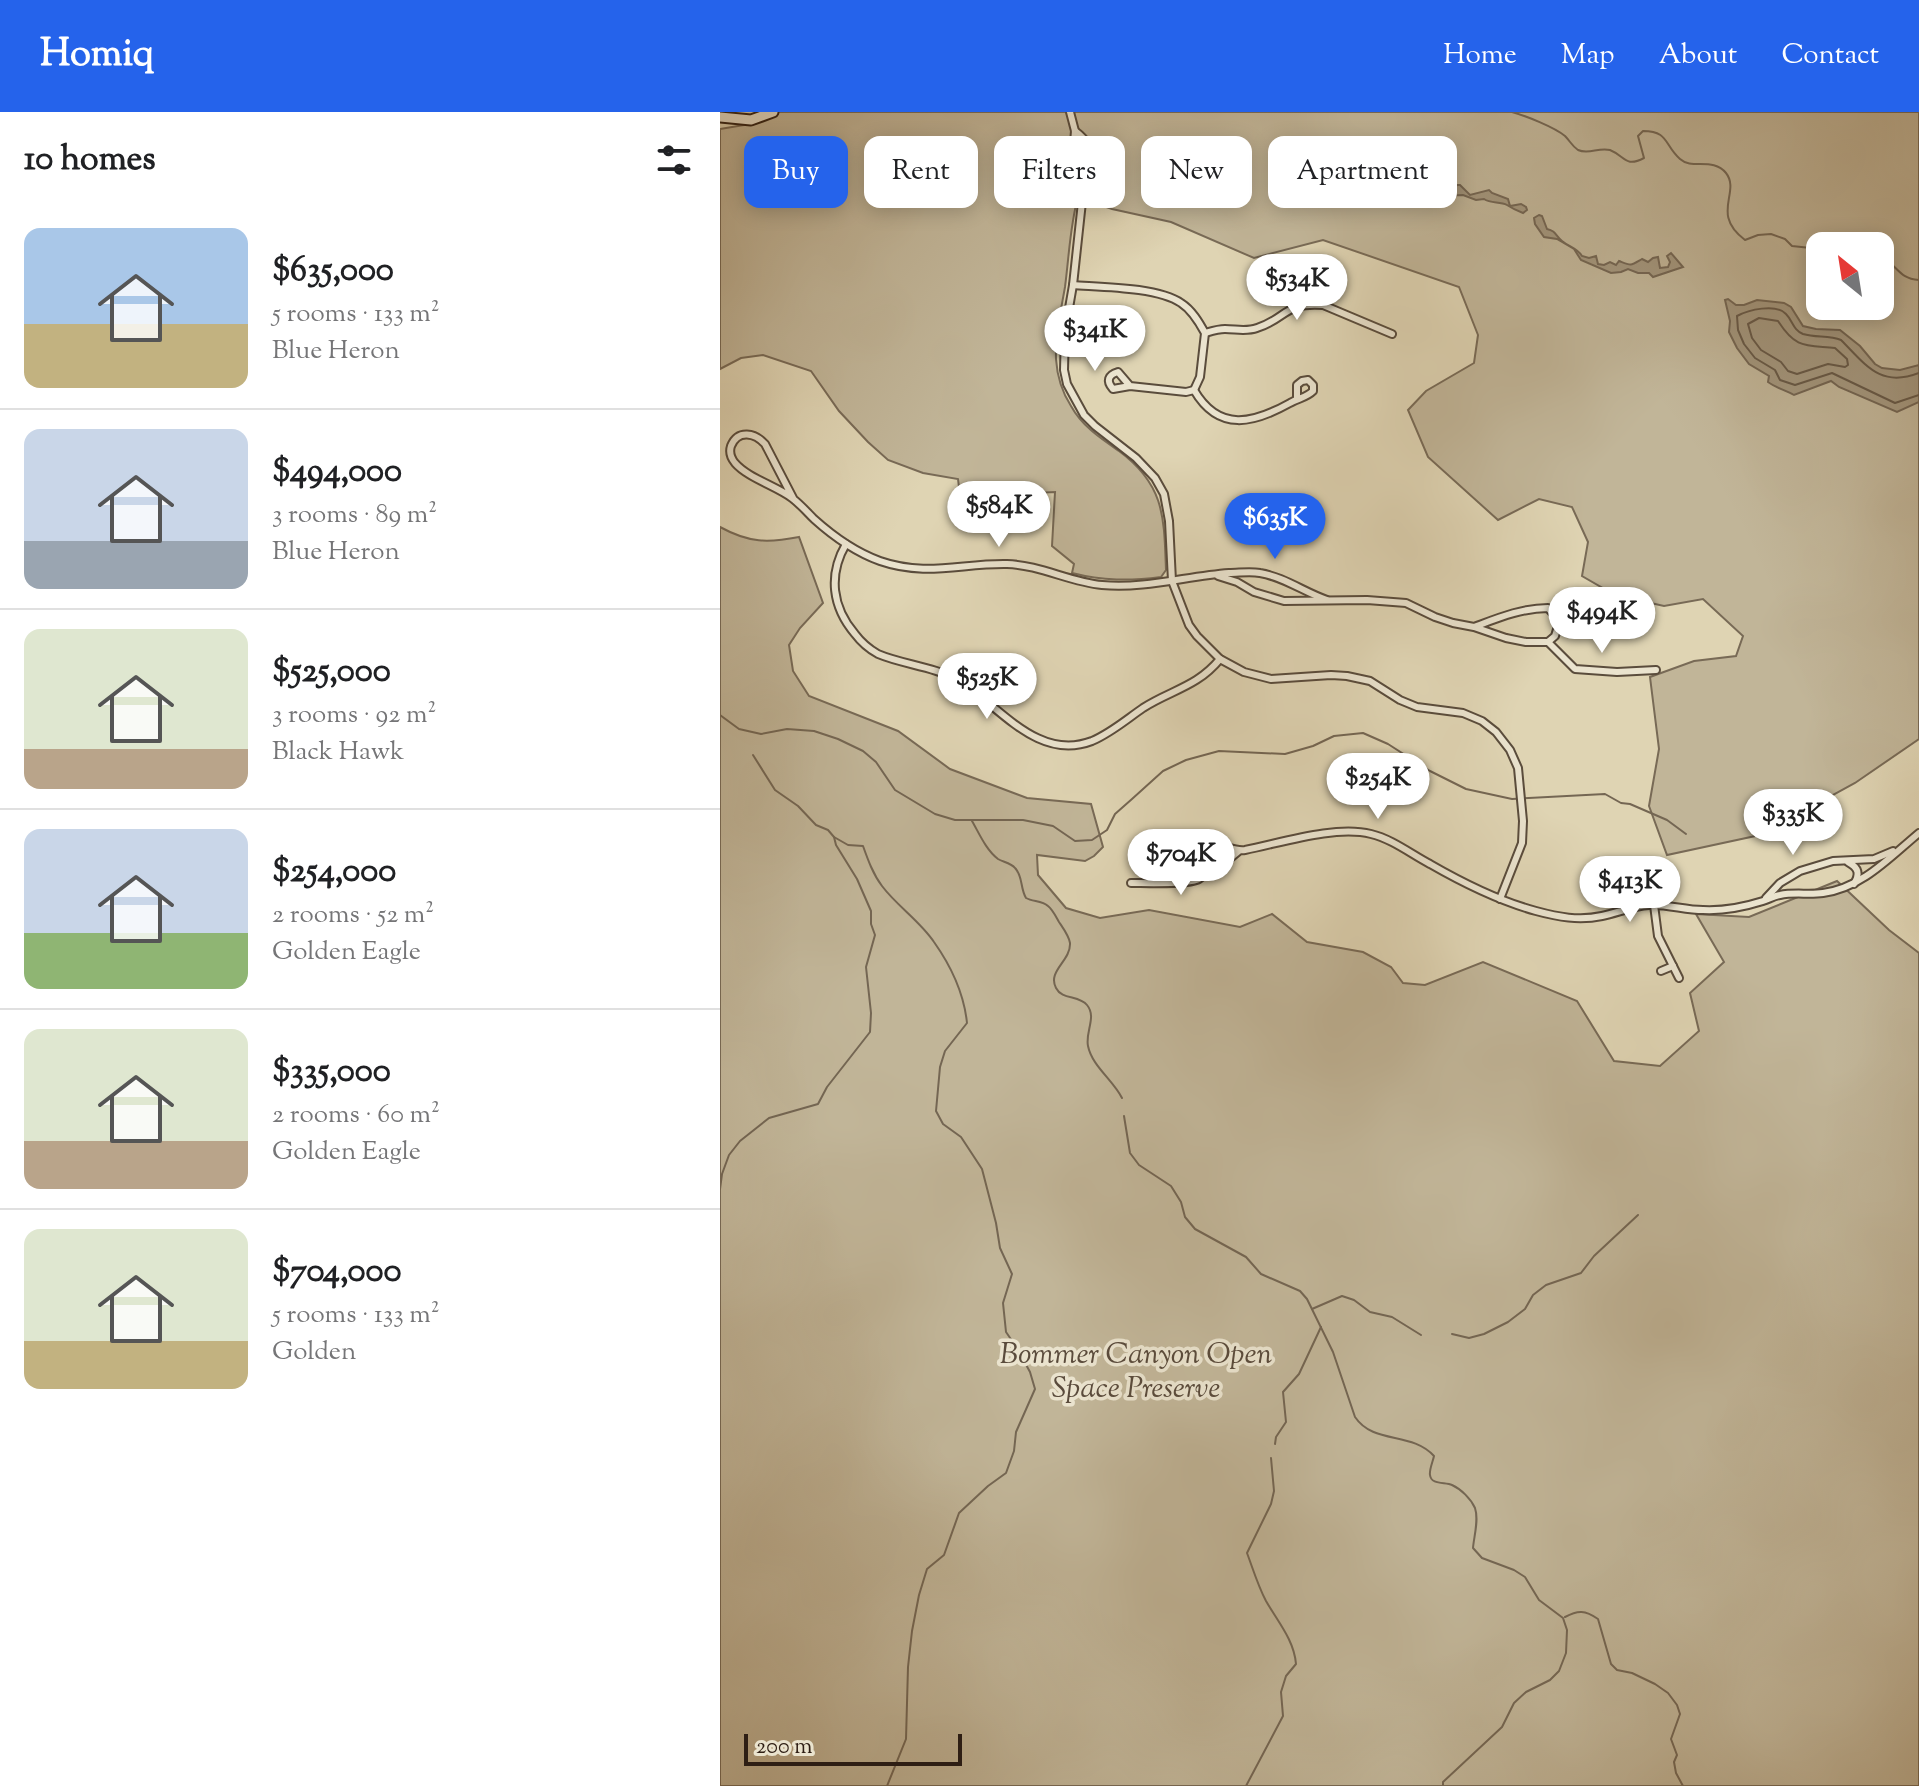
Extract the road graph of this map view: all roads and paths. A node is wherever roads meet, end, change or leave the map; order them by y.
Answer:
1 (773, 112) edge
2 (1070, 112) edge
3 (720, 117) edge
4 (1075, 131) junction
5 (1075, 136) edge
6 (1082, 136) edge
7 (1081, 208) edge
8 (1073, 285) junction
9 (1205, 333) junction
10 (1392, 334) dead end
11 (1130, 386) dead end
12 (1194, 390) junction
13 (1297, 399) dead end
14 (793, 498) junction
15 (846, 544) junction
16 (1213, 574) junction
17 (1172, 581) junction
18 (1327, 600) junction
19 (1474, 627) junction
20 (1548, 642) junction
21 (1220, 659) junction
22 (1656, 670) dead end
23 (1919, 833) edge
24 (1899, 849) junction
25 (1239, 851) junction
26 (1845, 860) junction
27 (1206, 868) junction
28 (1131, 883) dead end
29 (1854, 884) junction
30 (1500, 899) junction
31 (1763, 901) junction
32 (1654, 905) junction
33 (1673, 966) junction
34 (1661, 971) dead end
35 (1679, 978) dead end

1 - 3 street
2 - 4 street
4 - 5 street
4 - 6 street
7 - 8 street
8 - 9 street
8 - 17 street
9 - 10 street
9 - 12 street
11 - 12 street
12 - 13 street
14 - 14 street
14 - 15 street
15 - 17 street
15 - 21 street
16 - 17 street
16 - 18 street
16 - 18 street
17 - 21 street
18 - 19 street
19 - 20 street
19 - 20 street
20 - 22 street
21 - 30 street
23 - 24 street
24 - 26 street
24 - 29 street
25 - 27 street
25 - 27 street
25 - 30 street
26 - 29 street
26 - 31 street
27 - 28 street
29 - 31 street
30 - 32 street
31 - 32 street
32 - 33 street
33 - 34 street
33 - 35 street

